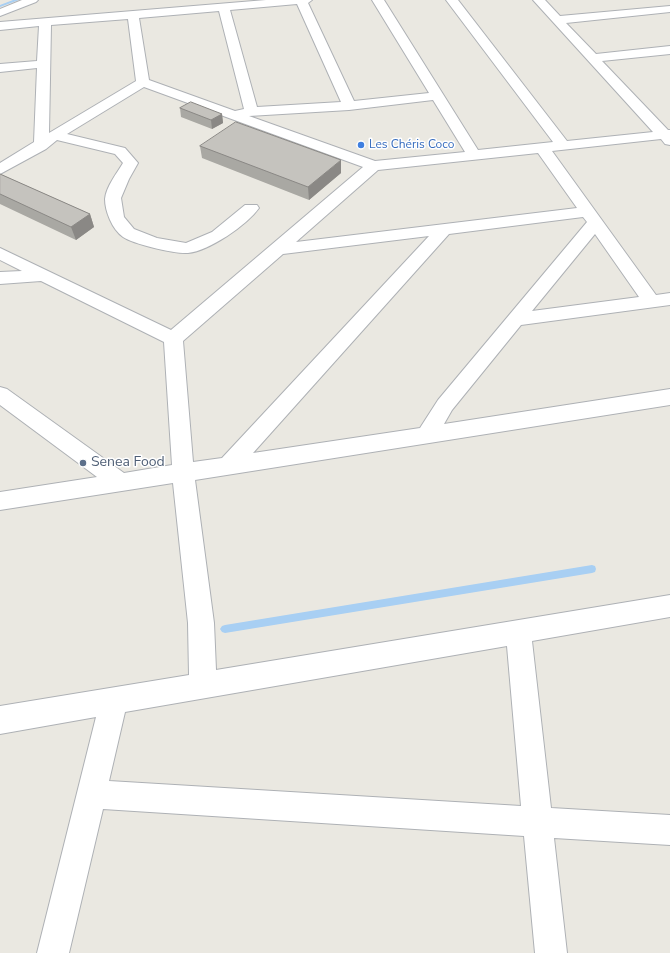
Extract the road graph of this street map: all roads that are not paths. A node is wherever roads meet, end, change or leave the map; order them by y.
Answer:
1 (32, 0) edge
2 (158, 0) edge
3 (300, 0) edge
4 (306, 0) edge
5 (378, 0) edge
6 (452, 0) edge
7 (539, 0) edge
8 (247, 2) edge
9 (224, 7) junction
10 (670, 9) edge
11 (160, 12) junction
12 (0, 13) edge
13 (133, 14) junction
14 (557, 20) junction
15 (46, 22) junction
16 (0, 26) edge
17 (670, 50) edge
18 (592, 58) junction
19 (44, 64) junction
20 (0, 68) edge
21 (142, 82) junction
22 (436, 96) junction
23 (349, 106) junction
24 (251, 111) junction
25 (232, 115) junction
26 (56, 136) junction
27 (668, 136) edge
28 (41, 146) junction
29 (562, 146) junction
30 (542, 148) junction
31 (474, 155) junction
32 (374, 166) junction
33 (0, 169) edge
34 (251, 208) dead end
35 (591, 217) junction
36 (445, 228) junction
37 (278, 249) junction
38 (0, 253) edge
39 (41, 274) junction
40 (0, 278) edge
41 (670, 299) edge
42 (652, 302) junction
43 (515, 320) junction
44 (173, 339) junction
45 (0, 394) edge
46 (670, 397) edge
47 (426, 435) junction
48 (228, 466) junction
49 (183, 472) junction
50 (120, 482) junction
51 (0, 501) edge
52 (670, 606) edge
53 (518, 632) junction
54 (203, 686) junction
55 (114, 701) junction
56 (0, 720) edge
57 (91, 794) junction
58 (537, 822) junction
59 (670, 830) edge
60 (53, 953) edge
61 (551, 953) edge

1 - 12 street
2 - 11 street
3 - 4 street
3 - 8 street
3 - 23 street
5 - 22 street
6 - 29 street
7 - 14 street
8 - 9 street
9 - 11 street
9 - 24 street
10 - 14 street
11 - 13 street
13 - 15 street
13 - 21 street
14 - 18 street
15 - 16 street
15 - 19 street
17 - 18 street
18 - 27 street
19 - 20 street
19 - 28 street
21 - 25 street
21 - 26 street
22 - 23 street
22 - 31 street
23 - 24 street
24 - 25 street
25 - 32 street
26 - 28 street
26 - 34 street
27 - 29 street
28 - 33 street
29 - 30 street
30 - 31 street
30 - 35 street
31 - 32 street
32 - 37 street
35 - 36 street
35 - 42 street
35 - 43 street
36 - 37 street
36 - 48 street
37 - 44 street
38 - 39 street
39 - 40 street
39 - 44 street
41 - 42 street
42 - 43 street
43 - 47 street
44 - 49 street
45 - 50 street
46 - 47 street
47 - 48 street
48 - 49 street
49 - 50 street
49 - 54 street
50 - 51 street
52 - 53 street
53 - 54 street
53 - 58 street
54 - 55 street
55 - 56 street
55 - 57 street
57 - 58 street
57 - 60 street
58 - 59 street
58 - 61 street

